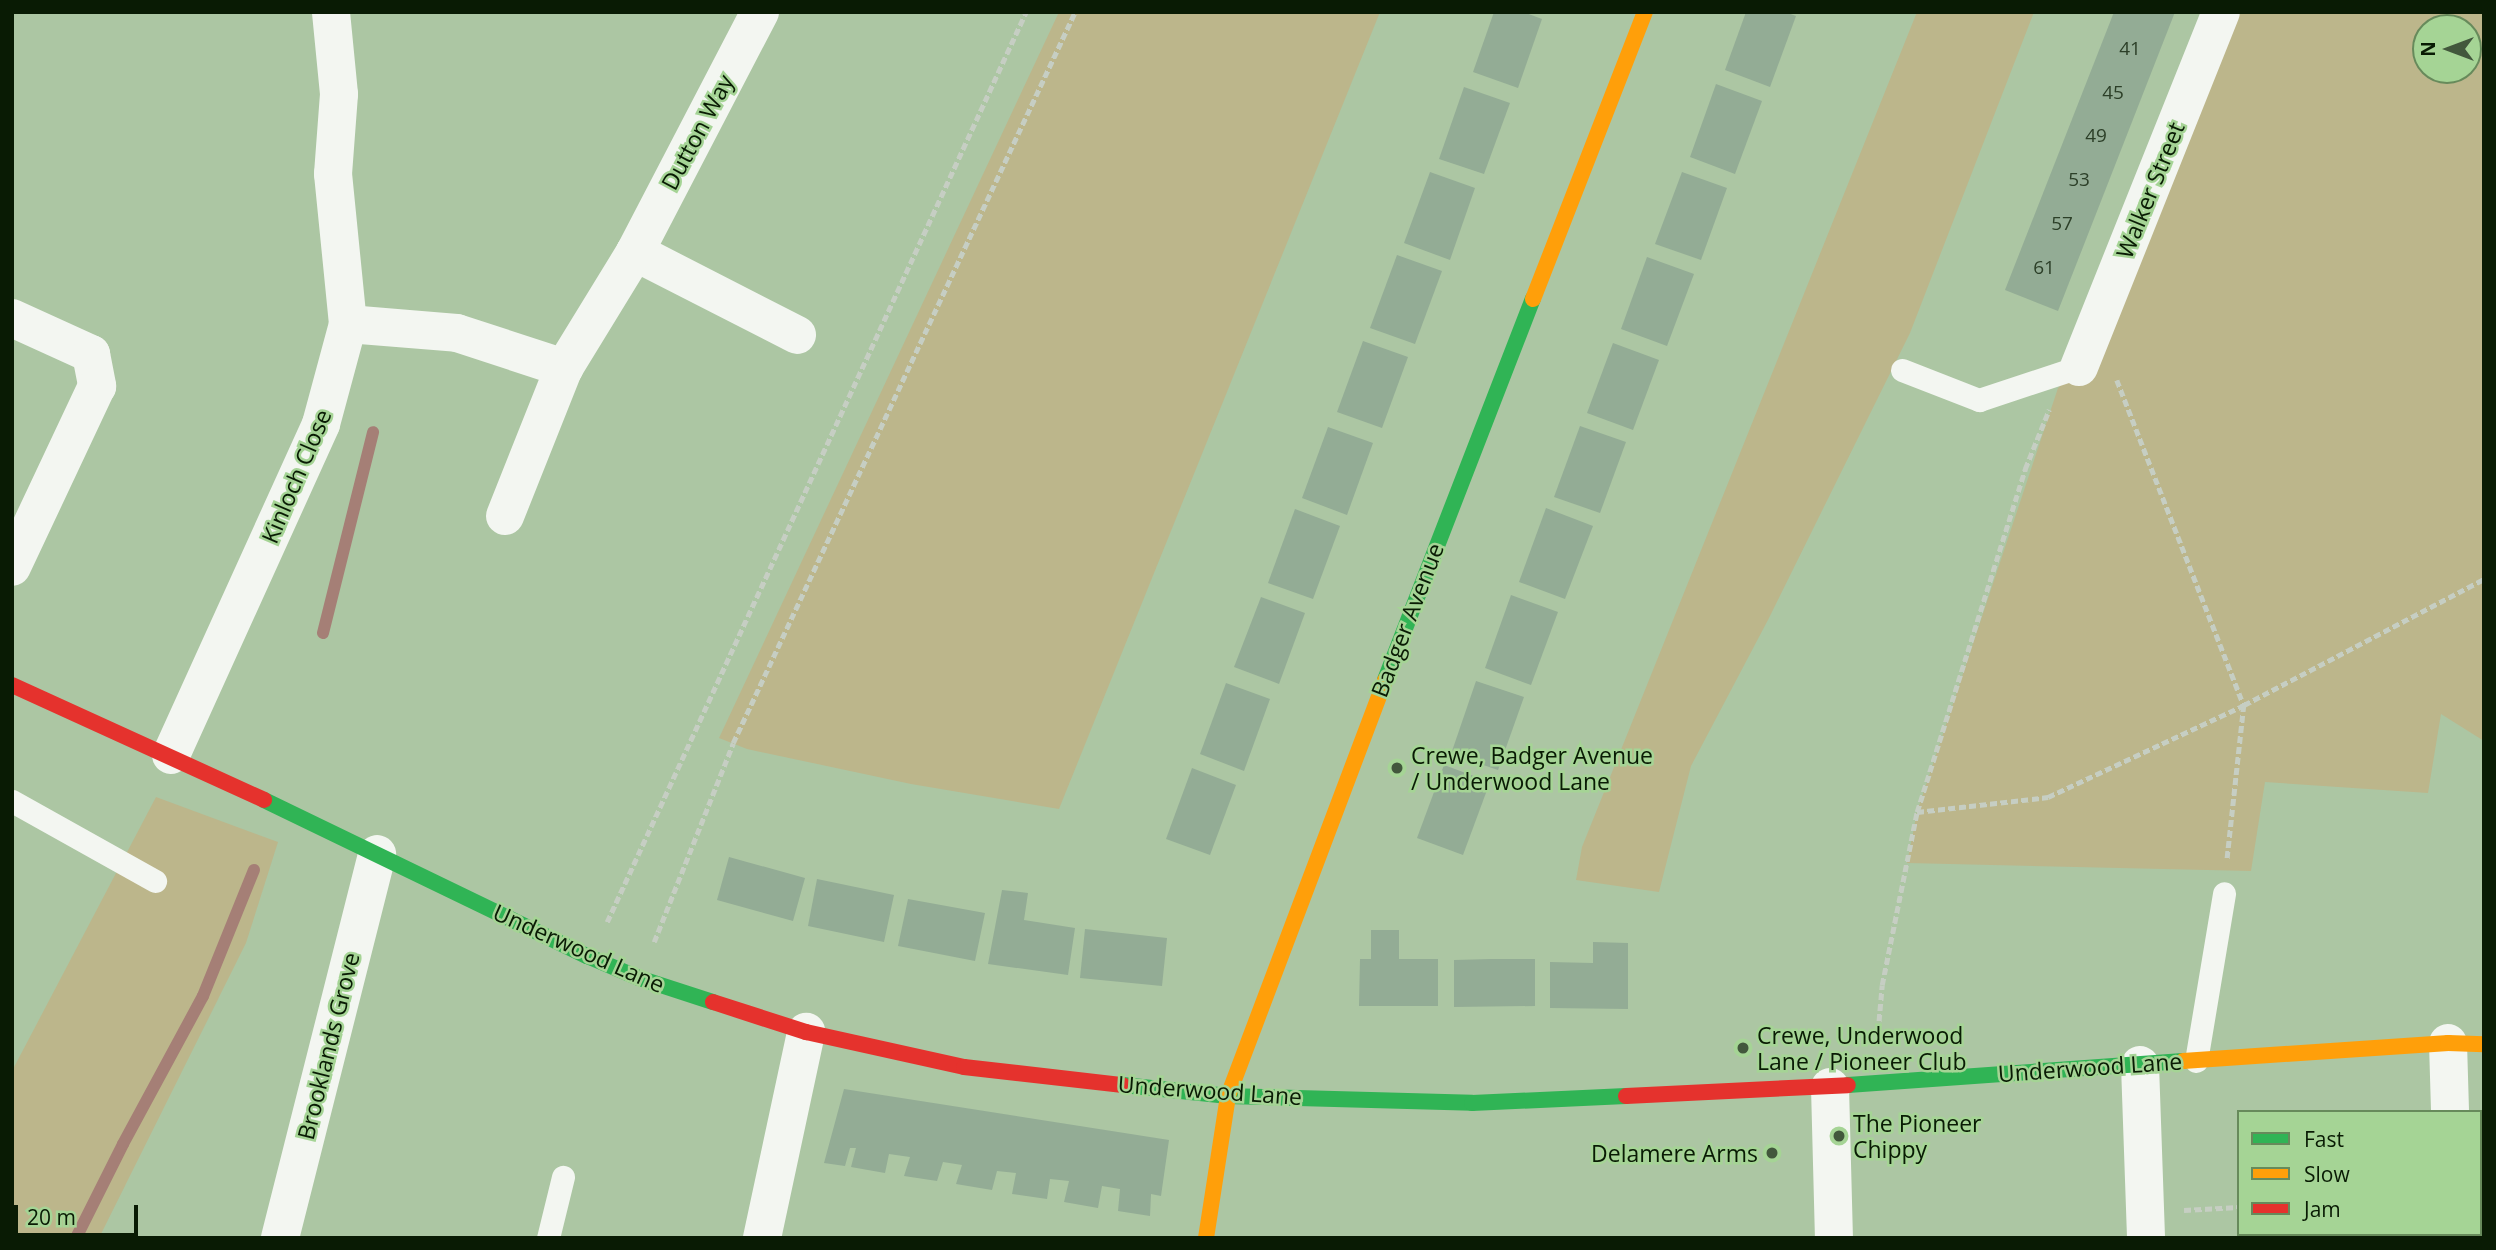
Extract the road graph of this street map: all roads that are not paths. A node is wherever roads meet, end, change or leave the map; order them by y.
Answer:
1 (331, 12) edge
2 (760, 12) edge
3 (1645, 12) edge
4 (2221, 12) edge
5 (635, 252) junction
6 (12, 318) edge
7 (348, 324) junction
8 (797, 335) dead end
9 (2084, 353) joint
10 (564, 368) junction
11 (1902, 370) dead end
12 (505, 516) dead end
13 (12, 567) edge
14 (12, 685) edge
15 (172, 755) junction
16 (12, 801) edge
17 (377, 854) junction
18 (155, 881) dead end
19 (2224, 893) road end
20 (806, 1032) junction
21 (2466, 1043) edge
22 (2196, 1061) junction
23 (2140, 1065) junction
24 (1830, 1087) junction
25 (1228, 1096) junction
26 (2450, 1110) edge
27 (563, 1177) dead end
28 (2146, 1225) edge
29 (280, 1238) edge
30 (548, 1238) edge
31 (762, 1238) edge
32 (1206, 1238) edge
33 (1835, 1238) edge

1 - 7 street, Kinloch Close
2 - 5 street, Dutton Way
3 - 25 street, Badger Avenue
4 - 9 street, Walker Street
5 - 8 street
5 - 10 street, Dutton Way
6 - 13 street
7 - 10 street
7 - 15 street, Kinloch Close
9 - 11 lane
10 - 12 street, Dutton Way
14 - 15 street, Underwood Lane
15 - 17 street, Underwood Lane
16 - 18 lane
17 - 20 street, Underwood Lane
17 - 29 street, Brooklands Grove
19 - 22 lane
20 - 25 street, Underwood Lane
20 - 31 street
21 - 22 street, Underwood Lane
21 - 26 street
22 - 23 street, Underwood Lane
23 - 24 street, Underwood Lane
23 - 28 street
24 - 25 street, Underwood Lane
24 - 33 street
25 - 32 street, Badger Avenue
27 - 30 lane

